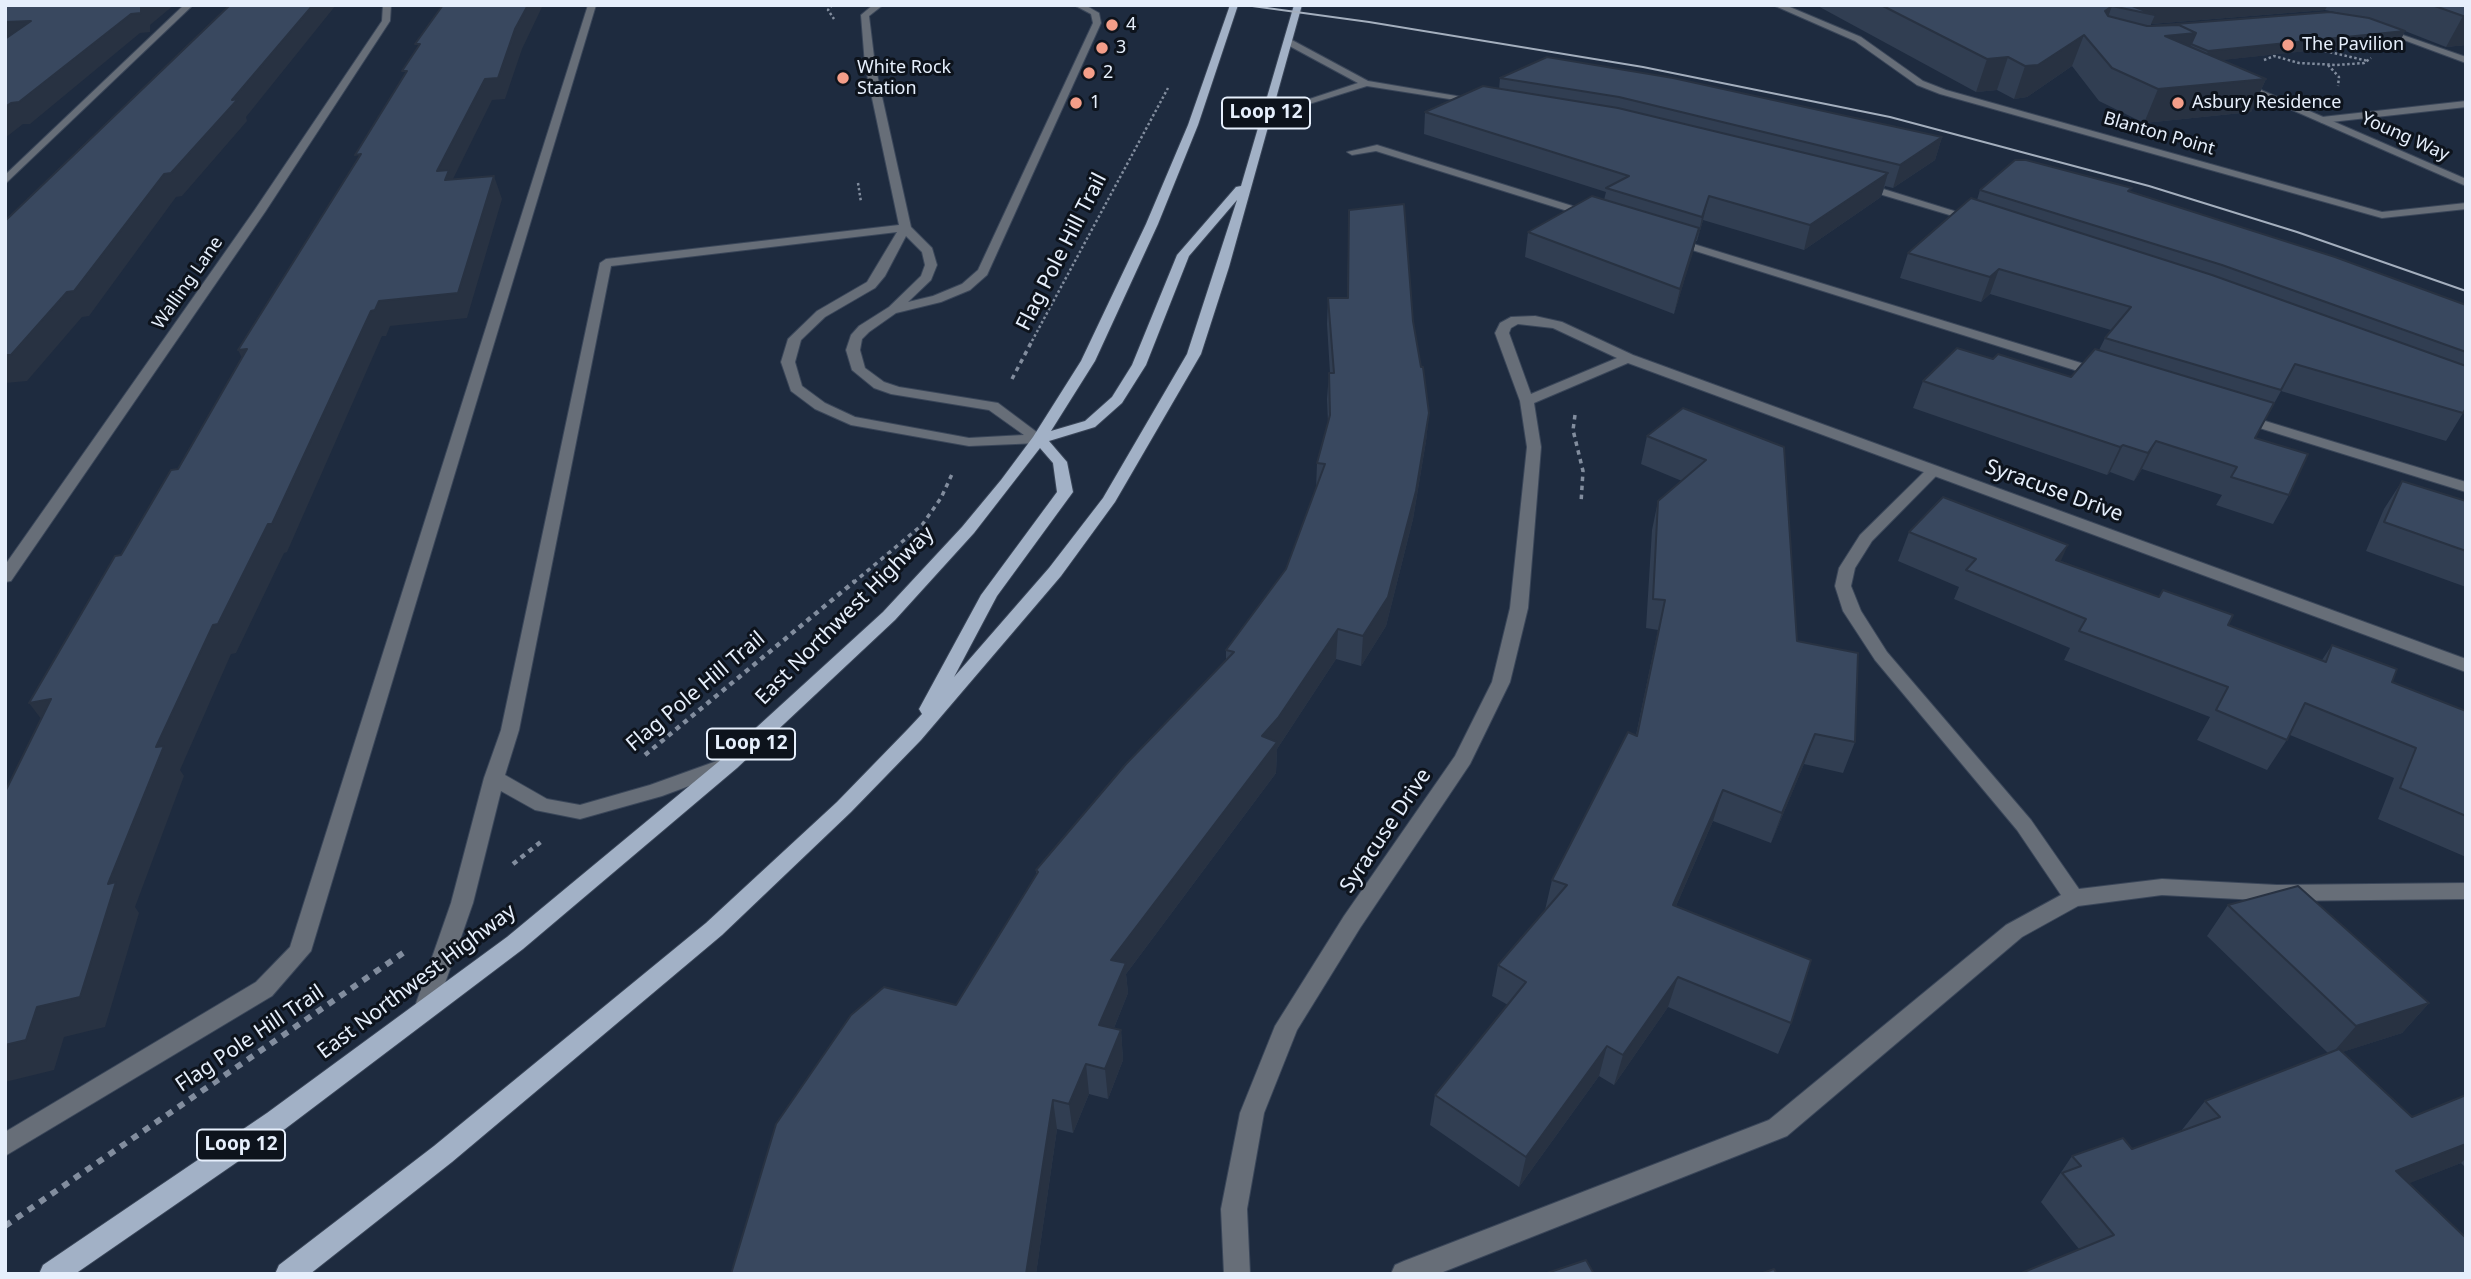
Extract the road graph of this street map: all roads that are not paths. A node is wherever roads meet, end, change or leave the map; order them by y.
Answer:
1 (189, 5) edge
2 (387, 5) edge
3 (592, 5) edge
4 (879, 5) edge
5 (1078, 5) edge
6 (1234, 5) edge
7 (1298, 5) edge
8 (1777, 5) edge
9 (2367, 23) edge
10 (2382, 29) junction
11 (2434, 37) dead end
12 (1287, 41) junction
13 (2466, 60) edge
14 (2233, 81) edge
15 (1366, 83) junction
16 (1496, 103) edge
17 (2466, 104) edge
18 (1264, 117) junction
19 (2322, 120) junction
20 (1352, 152) dead end
21 (5, 181) edge
22 (1846, 181) edge
23 (2466, 183) edge
24 (1244, 184) junction
25 (2466, 206) edge
26 (1603, 219) edge
27 (1992, 225) edge
28 (905, 228) junction
29 (1656, 235) edge
30 (892, 310) junction
31 (1628, 358) junction
32 (2120, 380) edge
33 (1527, 401) junction
34 (2227, 413) edge
35 (1039, 439) junction
36 (1933, 471) junction
37 (2466, 487) edge
38 (5, 577) edge
39 (2466, 666) edge
40 (915, 735) junction
41 (730, 763) junction
42 (494, 778) junction
43 (2466, 891) edge
44 (2074, 898) junction
45 (425, 1009) junction
46 (5, 1145) edge
47 (52, 1274) edge
48 (288, 1274) edge
49 (1237, 1274) edge
50 (1404, 1274) edge

1 - 21 street
2 - 38 street, Walling Lane
3 - 46 street
4 - 28 street
5 - 30 street
6 - 35 main road, East Northwest Highway / Loop 12
7 - 12 main road, Loop 12
8 - 25 street, Blanton Point
9 - 10 street
10 - 11 street
10 - 13 street
12 - 15 street
12 - 18 main road, Loop 12
14 - 19 street, Young Way
15 - 16 street
15 - 18 street
17 - 19 street
18 - 24 main road, Loop 12
19 - 23 street, Young Way
20 - 26 street
22 - 27 street
24 - 35 main road
24 - 40 main road, Loop 12
28 - 30 street
28 - 35 street
28 - 42 street
29 - 32 street
30 - 35 street
31 - 33 street
31 - 33 street, Syracuse Drive
31 - 36 street, Syracuse Drive
33 - 49 street, Syracuse Drive
34 - 37 street
35 - 40 main road
35 - 41 main road, East Northwest Highway / Loop 12
36 - 39 street, Syracuse Drive
36 - 44 street
40 - 48 main road, Loop 12
41 - 42 street
41 - 45 main road, East Northwest Highway / Loop 12
42 - 45 street
43 - 44 street
44 - 50 street
45 - 47 main road, East Northwest Highway / Loop 12

